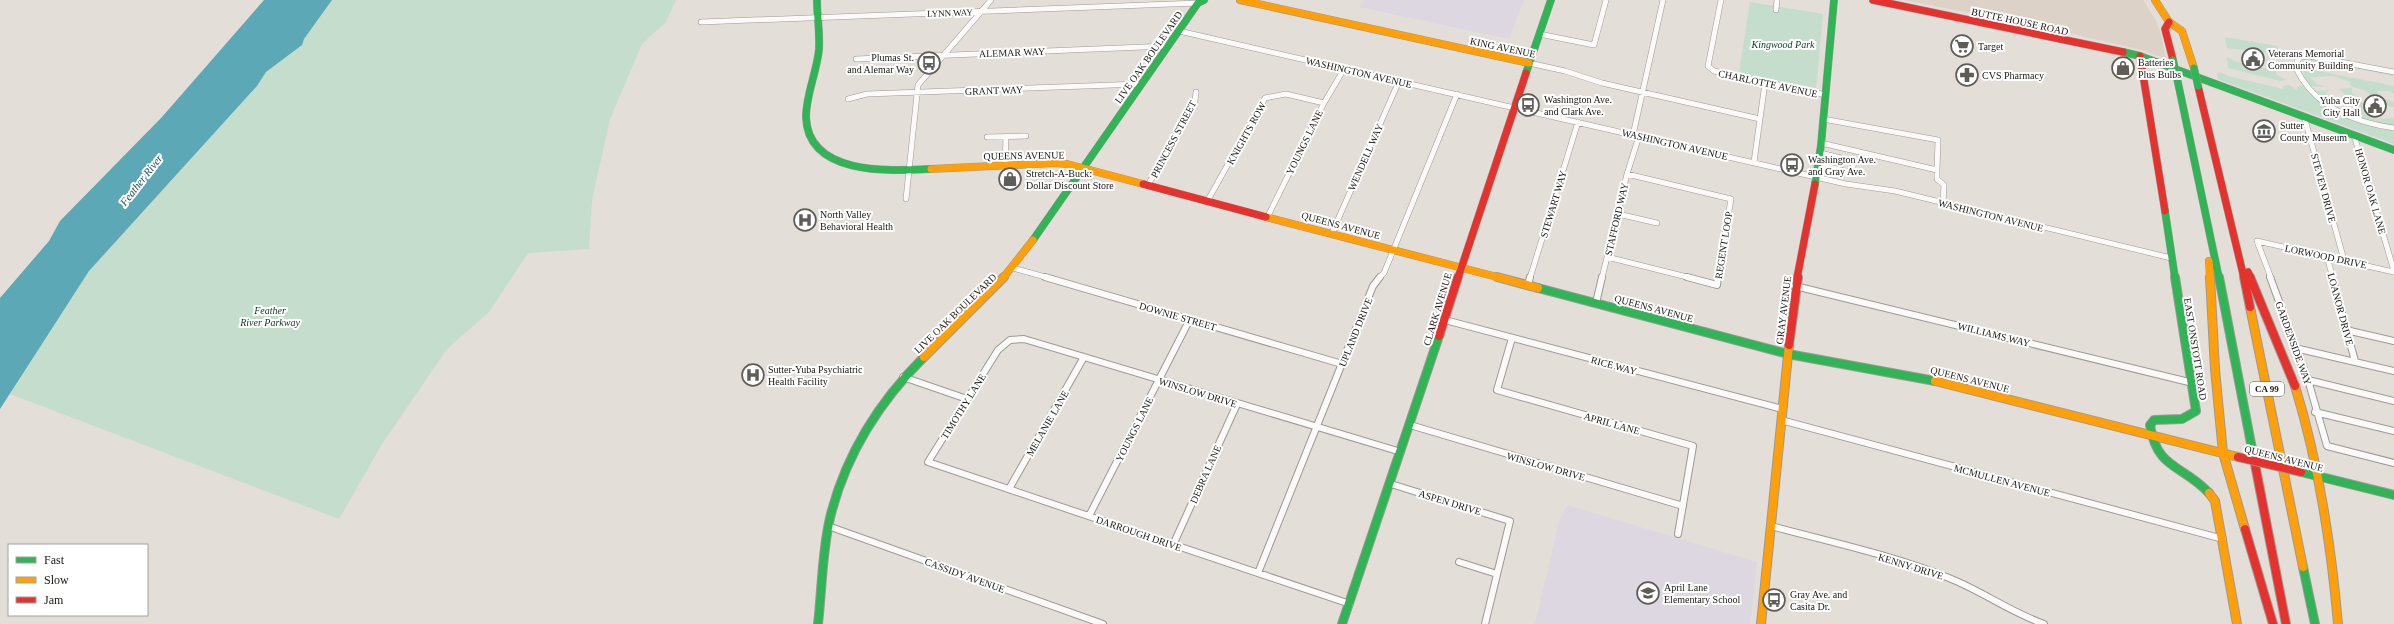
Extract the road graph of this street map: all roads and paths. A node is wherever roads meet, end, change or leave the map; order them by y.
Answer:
1 (817, 0) edge
2 (991, 0) edge
3 (1240, 0) edge
4 (1551, 0) edge
5 (1606, 0) edge
6 (1663, 0) edge
7 (1721, 0) edge
8 (1777, 0) edge
9 (1834, 0) edge
10 (1873, 0) edge
11 (1890, 0) edge
12 (2154, 0) edge
13 (1200, 1) edge
14 (1776, 10) dead end
15 (981, 12) junction
16 (817, 18) junction
17 (701, 22) dead end
18 (2169, 22) junction
19 (1179, 31) junction
20 (1539, 34) junction
21 (1168, 46) junction
22 (942, 56) junction
23 (2140, 56) junction
24 (856, 58) dead end
25 (1529, 63) junction
26 (2164, 64) junction
27 (1344, 69) junction
28 (2394, 72) edge
29 (2143, 74) junction
30 (1399, 81) junction
31 (1765, 83) junction
32 (1141, 84) junction
33 (1196, 92) dead end
34 (1641, 92) junction
35 (917, 93) junction
36 (1457, 94) junction
37 (1826, 95) junction
38 (848, 99) dead end
39 (1324, 103) junction
40 (1515, 107) junction
41 (2304, 116) junction
42 (1760, 119) junction
43 (1823, 119) junction
44 (1578, 122) junction
45 (2394, 128) edge
46 (1633, 134) junction
47 (2354, 135) junction
48 (1026, 136) dead end
49 (1639, 136) junction
50 (1006, 137) junction
51 (987, 138) dead end
52 (1821, 143) junction
53 (2394, 150) edge
54 (1820, 153) junction
55 (1754, 162) junction
56 (1818, 164) junction
57 (1005, 165) junction
58 (1083, 168) junction
59 (908, 170) junction
60 (1937, 170) junction
61 (1627, 174) junction
62 (1816, 176) junction
63 (1148, 185) junction
64 (906, 199) dead end
65 (1208, 200) junction
66 (1943, 203) junction
67 (1618, 214) junction
68 (1268, 216) junction
69 (1657, 224) dead end
70 (2208, 227) junction
71 (1332, 233) junction
72 (2257, 241) joint
73 (2237, 243) junction
74 (1393, 249) junction
75 (1607, 257) junction
76 (2327, 257) junction
77 (2171, 258) junction
78 (2344, 260) junction
79 (1461, 267) junction
80 (1013, 268) junction
81 (2394, 271) edge
82 (1528, 285) junction
83 (1795, 286) junction
84 (1596, 303) junction
85 (1190, 319) junction
86 (1445, 320) junction
87 (2346, 330) junction
88 (1512, 338) junction
89 (2394, 341) edge
90 (2296, 348) junction
91 (998, 350) joint
92 (1788, 354) junction
93 (1084, 357) junction
94 (2355, 361) junction
95 (1342, 364) junction
96 (2394, 371) edge
97 (903, 378) junction
98 (1159, 380) junction
99 (2308, 380) junction
100 (2193, 383) junction
101 (967, 399) junction
102 (2394, 401) edge
103 (1237, 404) junction
104 (1782, 409) junction
105 (2316, 412) junction
106 (1781, 420) junction
107 (1410, 425) junction
108 (1316, 428) junction
109 (2394, 431) edge
110 (2150, 435) junction
111 (1401, 452) junction
112 (2223, 453) junction
113 (928, 462) joint
114 (2394, 462) edge
115 (2319, 477) junction
116 (1390, 484) junction
117 (1009, 489) junction
118 (2394, 495) edge
119 (1683, 506) junction
120 (1089, 516) junction
121 (828, 526) junction
122 (1771, 526) junction
123 (1678, 534) dead end
124 (2224, 540) junction
125 (1173, 544) junction
126 (1460, 562) dead end
127 (1258, 573) junction
128 (1497, 574) junction
129 (1350, 604) junction
130 (818, 624) edge
131 (1103, 624) edge
132 (1342, 624) edge
133 (1485, 624) edge
134 (1761, 624) edge
135 (2044, 624) edge
136 (2237, 624) edge
137 (2273, 624) edge
138 (2286, 624) edge
139 (2315, 624) edge
140 (2338, 624) edge

1 - 16 main road, QUEENS AVENUE
2 - 15 street
3 - 25 main road, KING AVENUE
4 - 20 main road, CLARK AVENUE
5 - 20 street
6 - 34 street
7 - 31 street, CHARLOTTE AVENUE
8 - 14 street
9 - 37 main road, GRAY AVENUE
10 - 23 main road, BUTTE HOUSE ROAD
11 - 23 main road, BUTTE HOUSE ROAD
12 - 18 main road, CA 99
13 - 15 street, LYNN WAY
13 - 19 main road, LIVE OAK BOULEVARD
15 - 16 street, LYNN WAY
15 - 22 street
16 - 17 street, LYNN WAY
16 - 59 main road, QUEENS AVENUE
18 - 70 main road, CA 99, bridge
18 - 73 main road, CA 99, bridge
19 - 21 main road, LIVE OAK BOULEVARD
19 - 27 street, WASHINGTON AVENUE
20 - 25 main road, CLARK AVENUE
21 - 22 street, ALEMAR WAY
21 - 32 main road, LIVE OAK BOULEVARD
22 - 24 street, ALEMAR WAY
22 - 35 street
23 - 26 main road, BUTTE HOUSE ROAD
23 - 29 main road, EAST ONSTOTT ROAD
25 - 34 street, KING AVENUE
25 - 40 main road, CLARK AVENUE
26 - 29 main road
26 - 41 main road, BUTTE HOUSE ROAD
27 - 30 street, WASHINGTON AVENUE
27 - 39 street, YOUNGS LANE
28 - 45 street
29 - 77 main road, EAST ONSTOTT ROAD
30 - 36 street, WASHINGTON AVENUE
30 - 71 street, WENDELL WAY
31 - 37 street, CHARLOTTE AVENUE
31 - 42 street
32 - 35 street, GRANT WAY
32 - 58 main road, LIVE OAK BOULEVARD
33 - 63 street, PRINCESS STREET
34 - 42 street, KING AVENUE
34 - 46 street
35 - 38 street, GRANT WAY
35 - 59 street
36 - 40 street, WASHINGTON AVENUE
36 - 74 street, UPLAND DRIVE
37 - 43 main road, GRAY AVENUE
39 - 65 street, KNIGHTS ROW
39 - 68 street, YOUNGS LANE
40 - 44 street, WASHINGTON AVENUE
40 - 79 main road, CLARK AVENUE
41 - 47 main road, BUTTE HOUSE ROAD
41 - 78 street, STEVEN DRIVE
42 - 55 street
43 - 52 main road, GRAY AVENUE
43 - 60 street
44 - 46 street, WASHINGTON AVENUE
44 - 82 street, STEWART WAY
46 - 49 street, WASHINGTON AVENUE
47 - 53 main road, BUTTE HOUSE ROAD
47 - 81 street, HONOR OAK LANE
48 - 50 street
49 - 55 street, WASHINGTON AVENUE
49 - 61 street, STAFFORD WAY
50 - 51 street
50 - 57 street
52 - 54 main road, GRAY AVENUE
52 - 60 street
54 - 56 main road, GRAY AVENUE
54 - 56 street
55 - 62 street, WASHINGTON AVENUE
56 - 62 main road, GRAY AVENUE
57 - 58 main road, QUEENS AVENUE
57 - 59 main road, QUEENS AVENUE
58 - 63 main road, QUEENS AVENUE
58 - 80 main road, LIVE OAK BOULEVARD
59 - 64 street
60 - 66 street
61 - 67 street, STAFFORD WAY
61 - 75 street, REGENT LOOP
62 - 66 street, WASHINGTON AVENUE
62 - 83 main road, GRAY AVENUE
63 - 65 main road, QUEENS AVENUE
65 - 68 main road, QUEENS AVENUE
66 - 77 street, WASHINGTON AVENUE
67 - 69 street
67 - 75 street, STAFFORD WAY
68 - 71 main road, QUEENS AVENUE
70 - 112 main road
70 - 138 main road, CA 99
71 - 74 main road, QUEENS AVENUE
72 - 76 street, LORWOOD DRIVE
72 - 90 street, GARDENSIDE WAY
73 - 115 main road
73 - 139 main road, CA 99
74 - 79 main road, QUEENS AVENUE
74 - 95 street, UPLAND DRIVE
75 - 84 street, STAFFORD WAY
76 - 78 street, LORWOOD DRIVE
76 - 87 street, LOANOR DRIVE
77 - 100 main road, EAST ONSTOTT ROAD
78 - 81 street, LORWOOD DRIVE
79 - 82 main road, QUEENS AVENUE
79 - 86 main road, CLARK AVENUE
80 - 85 street, DOWNIE STREET
80 - 97 main road, LIVE OAK BOULEVARD
82 - 84 main road, QUEENS AVENUE
83 - 92 main road, GRAY AVENUE
83 - 100 street, WILLIAMS WAY
84 - 92 main road, QUEENS AVENUE
85 - 95 street, DOWNIE STREET
85 - 98 street, YOUNGS LANE
86 - 88 street, RICE WAY
86 - 107 main road, CLARK AVENUE
87 - 89 street
87 - 94 street, LOANOR DRIVE
88 - 104 street, RICE WAY
88 - 119 street, APRIL LANE
90 - 94 street
90 - 99 street, GARDENSIDE WAY
91 - 93 street, WINSLOW DRIVE
91 - 101 street, TIMOTHY LANE
92 - 104 main road, GRAY AVENUE
92 - 110 main road, QUEENS AVENUE
93 - 98 street, WINSLOW DRIVE
93 - 117 street, MELANIE LANE
94 - 96 street
95 - 108 street, UPLAND DRIVE
97 - 101 street
97 - 121 main road, LIVE OAK BOULEVARD
98 - 103 street, WINSLOW DRIVE
98 - 120 street, YOUNGS LANE
99 - 102 street
99 - 105 street, GARDENSIDE WAY
100 - 110 main road, EAST ONSTOTT ROAD
101 - 113 street, TIMOTHY LANE
103 - 108 street, WINSLOW DRIVE
103 - 125 street, DEBRA LANE
104 - 106 main road, GRAY AVENUE
105 - 109 street
105 - 114 street, GARDENSIDE WAY
106 - 122 main road, GRAY AVENUE
106 - 124 street, MCMULLEN AVENUE
107 - 111 main road, CLARK AVENUE
107 - 119 street, WINSLOW DRIVE
108 - 111 street, WINSLOW DRIVE
108 - 127 street, UPLAND DRIVE
110 - 112 main road, QUEENS AVENUE
110 - 124 main road
111 - 116 main road, CLARK AVENUE
112 - 115 main road, QUEENS AVENUE, bridge
112 - 137 main road
113 - 117 street, DARROUGH DRIVE
115 - 118 main road, QUEENS AVENUE
115 - 140 main road
116 - 128 street, ASPEN DRIVE
116 - 129 main road, CLARK AVENUE
117 - 120 street, DARROUGH DRIVE
119 - 123 street, APRIL LANE
120 - 125 street, DARROUGH DRIVE
121 - 130 main road, LIVE OAK BOULEVARD
121 - 131 street, CASSIDY AVENUE
122 - 134 main road, GRAY AVENUE
122 - 135 street, KENNY DRIVE
124 - 136 main road
125 - 127 street, DARROUGH DRIVE
126 - 128 street
127 - 129 street, DARROUGH DRIVE
128 - 133 street
129 - 132 main road, CLARK AVENUE

